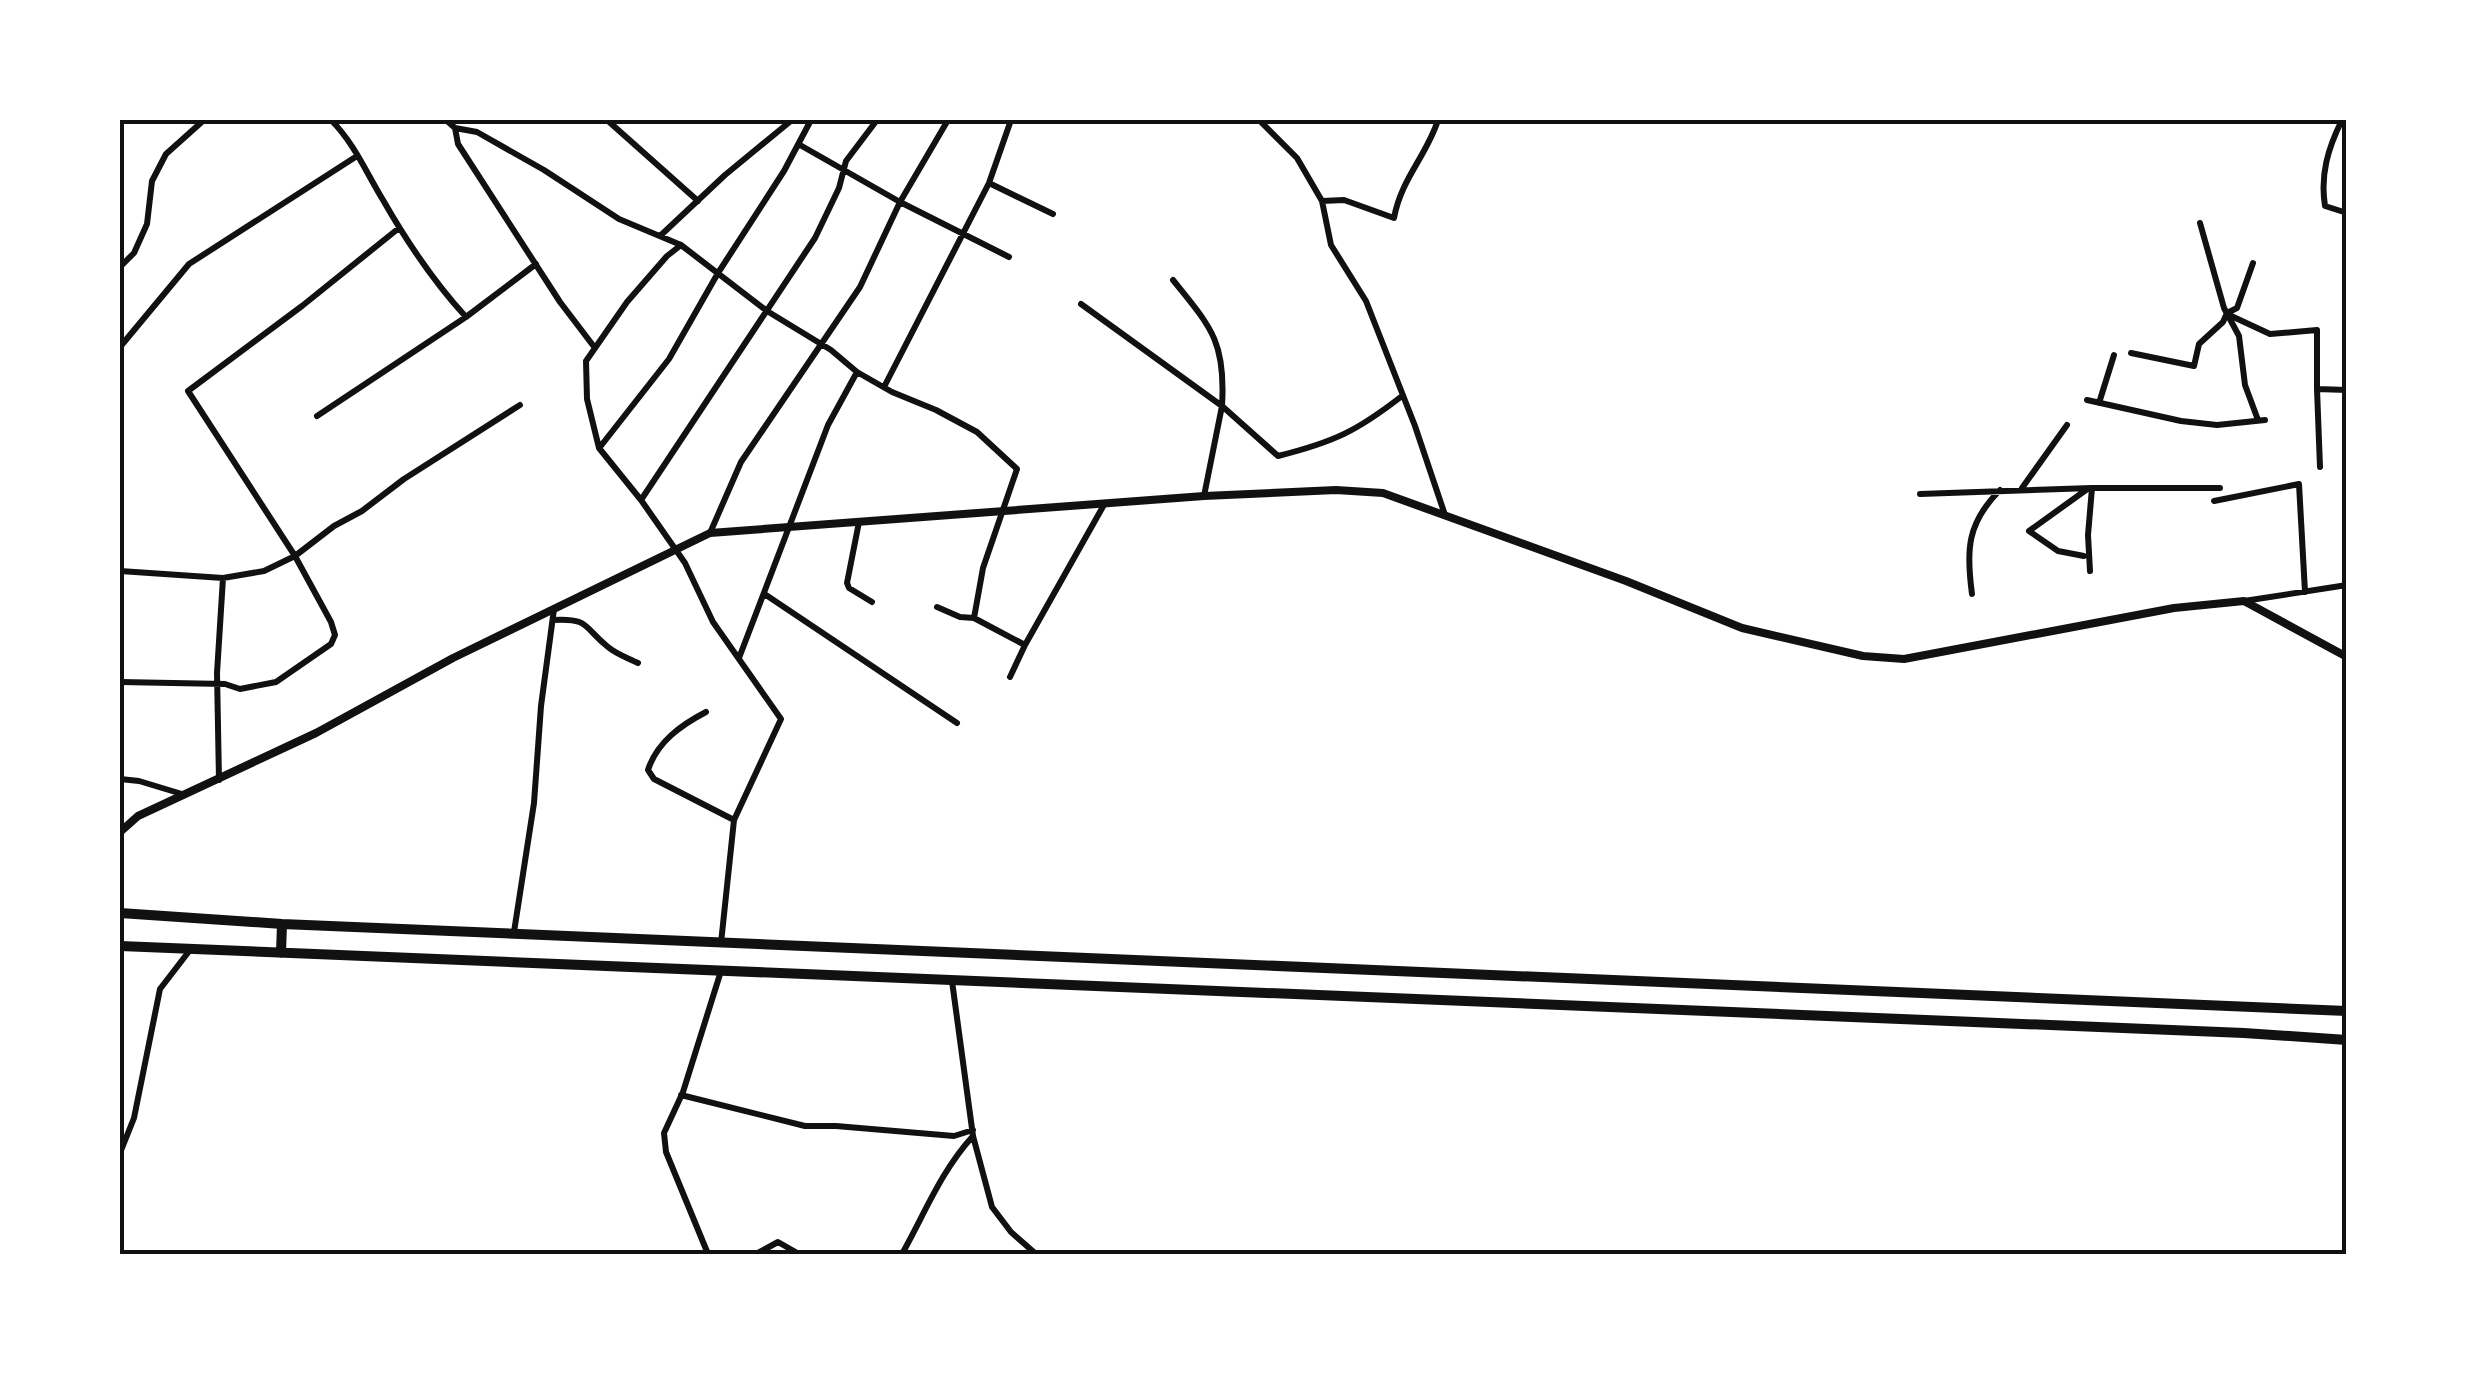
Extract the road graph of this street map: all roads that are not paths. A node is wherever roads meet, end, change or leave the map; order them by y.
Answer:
1 (204, 120) edge
2 (332, 120) edge
3 (446, 120) edge
4 (607, 120) edge
5 (792, 120) edge
6 (811, 120) edge
7 (876, 120) edge
8 (948, 120) edge
9 (1011, 120) edge
10 (1259, 120) edge
11 (1438, 120) edge
12 (2342, 120) edge
13 (455, 128) junction
14 (800, 145) junction
15 (357, 156) junction
16 (844, 172) junction
17 (989, 183) junction
18 (698, 200) junction
19 (1322, 200) junction
20 (900, 202) junction
21 (2347, 213) edge
22 (1053, 214) dead end
23 (2200, 223) dead end
24 (399, 228) junction
25 (963, 234) junction
26 (660, 236) junction
27 (681, 245) junction
28 (1009, 257) dead end
29 (536, 264) junction
30 (2252, 264) dead end
31 (120, 267) edge
32 (718, 272) junction
33 (1173, 280) dead end
34 (1081, 304) dead end
35 (767, 310) junction
36 (2227, 314) junction
37 (466, 317) junction
38 (821, 344) junction
39 (120, 347) edge
40 (595, 348) junction
41 (2131, 352) dead end
42 (2114, 355) dead end
43 (857, 372) junction
44 (884, 387) junction
45 (2317, 389) junction
46 (2347, 390) edge
47 (1402, 396) junction
48 (2087, 400) dead end
49 (2098, 403) junction
50 (520, 405) dead end
51 (1222, 406) junction
52 (316, 416) dead end
53 (2067, 426) dead end
54 (599, 448) junction
55 (2320, 467) dead end
56 (2092, 488) junction
57 (2220, 488) dead end
58 (2000, 489) junction
59 (2021, 489) junction
60 (1920, 494) dead end
61 (1204, 496) junction
62 (642, 500) junction
63 (2214, 501) dead end
64 (1105, 503) junction
65 (1004, 511) junction
66 (1445, 515) junction
67 (859, 522) junction
68 (788, 529) junction
69 (710, 533) junction
70 (674, 549) junction
71 (295, 556) junction
72 (2084, 556) dead end
73 (120, 571) edge
74 (2090, 571) dead end
75 (222, 578) junction
76 (2347, 585) edge
77 (2305, 592) junction
78 (1972, 594) dead end
79 (766, 595) junction
80 (2244, 601) junction
81 (872, 602) dead end
82 (937, 608) dead end
83 (554, 609) junction
84 (974, 618) junction
85 (553, 620) junction
86 (1025, 644) junction
87 (2347, 656) edge
88 (739, 659) junction
89 (638, 662) dead end
90 (1010, 677) dead end
91 (120, 682) edge
92 (217, 684) junction
93 (706, 712) dead end
94 (956, 723) dead end
95 (120, 780) edge
96 (219, 781) junction
97 (184, 795) junction
98 (734, 820) junction
99 (120, 832) edge
100 (122, 910) edge
101 (282, 924) junction
102 (514, 932) junction
103 (721, 943) junction
104 (120, 946) edge
105 (190, 949) junction
106 (281, 953) junction
107 (721, 971) junction
108 (952, 980) junction
109 (2347, 1011) edge
110 (2347, 1040) edge
111 (681, 1096) junction
112 (973, 1133) junction
113 (120, 1152) edge
114 (708, 1254) edge
115 (756, 1254) edge
116 (799, 1254) edge
117 (902, 1254) edge
118 (1036, 1254) edge

1 - 31 street
2 - 15 street
3 - 13 street
4 - 18 street
5 - 18 street
6 - 14 street
7 - 16 street
8 - 20 street
9 - 17 street
10 - 19 street
11 - 19 street
12 - 21 street
13 - 26 street
13 - 29 street
14 - 16 street
14 - 32 street
15 - 24 street
15 - 39 street
16 - 20 street
16 - 35 street
17 - 22 street
17 - 25 street
18 - 26 street
19 - 47 street
20 - 25 street
20 - 38 street
23 - 36 street
24 - 37 street
24 - 71 street
25 - 28 street
25 - 44 street
26 - 27 street
27 - 32 street
27 - 40 street
29 - 37 street
29 - 40 street
30 - 36 street
32 - 35 street
32 - 54 street
33 - 51 street
34 - 51 street
35 - 38 street
35 - 62 street
36 - 41 street
36 - 45 street
36 - 49 street
37 - 52 street
38 - 43 street
38 - 69 street
40 - 54 street
42 - 49 street
43 - 44 street
43 - 68 street
44 - 65 street
45 - 46 street
45 - 55 street
47 - 51 street
47 - 66 street
48 - 49 street
50 - 71 street
51 - 61 street
53 - 59 street
54 - 62 street
56 - 57 street
56 - 59 street
56 - 72 street
56 - 74 street
58 - 59 street
58 - 60 street
58 - 78 street
61 - 64 street
61 - 66 street
62 - 70 street
63 - 77 street
64 - 65 street
64 - 86 street
65 - 67 street
65 - 84 street
66 - 80 street
67 - 68 street
67 - 81 street
68 - 69 street
68 - 79 street
69 - 70 street
70 - 83 street
70 - 88 street
71 - 75 street
71 - 92 street
73 - 75 street
75 - 92 street
76 - 77 street
77 - 80 street
79 - 88 street
79 - 94 street
80 - 87 street
82 - 84 street
83 - 85 street
83 - 96 street
84 - 86 street
85 - 89 street
85 - 102 street
86 - 90 street
88 - 98 street
91 - 92 street
92 - 96 street
93 - 98 street
95 - 97 street
96 - 97 street
97 - 99 street
98 - 103 street
100 - 101 highway
101 - 102 highway
101 - 106 highway
102 - 103 highway
103 - 109 highway
104 - 105 highway
105 - 106 highway
105 - 113 street
106 - 107 highway
107 - 108 highway
107 - 111 street
108 - 110 highway
108 - 112 street
111 - 112 street
111 - 114 street
112 - 117 street
112 - 118 street
115 - 116 street

